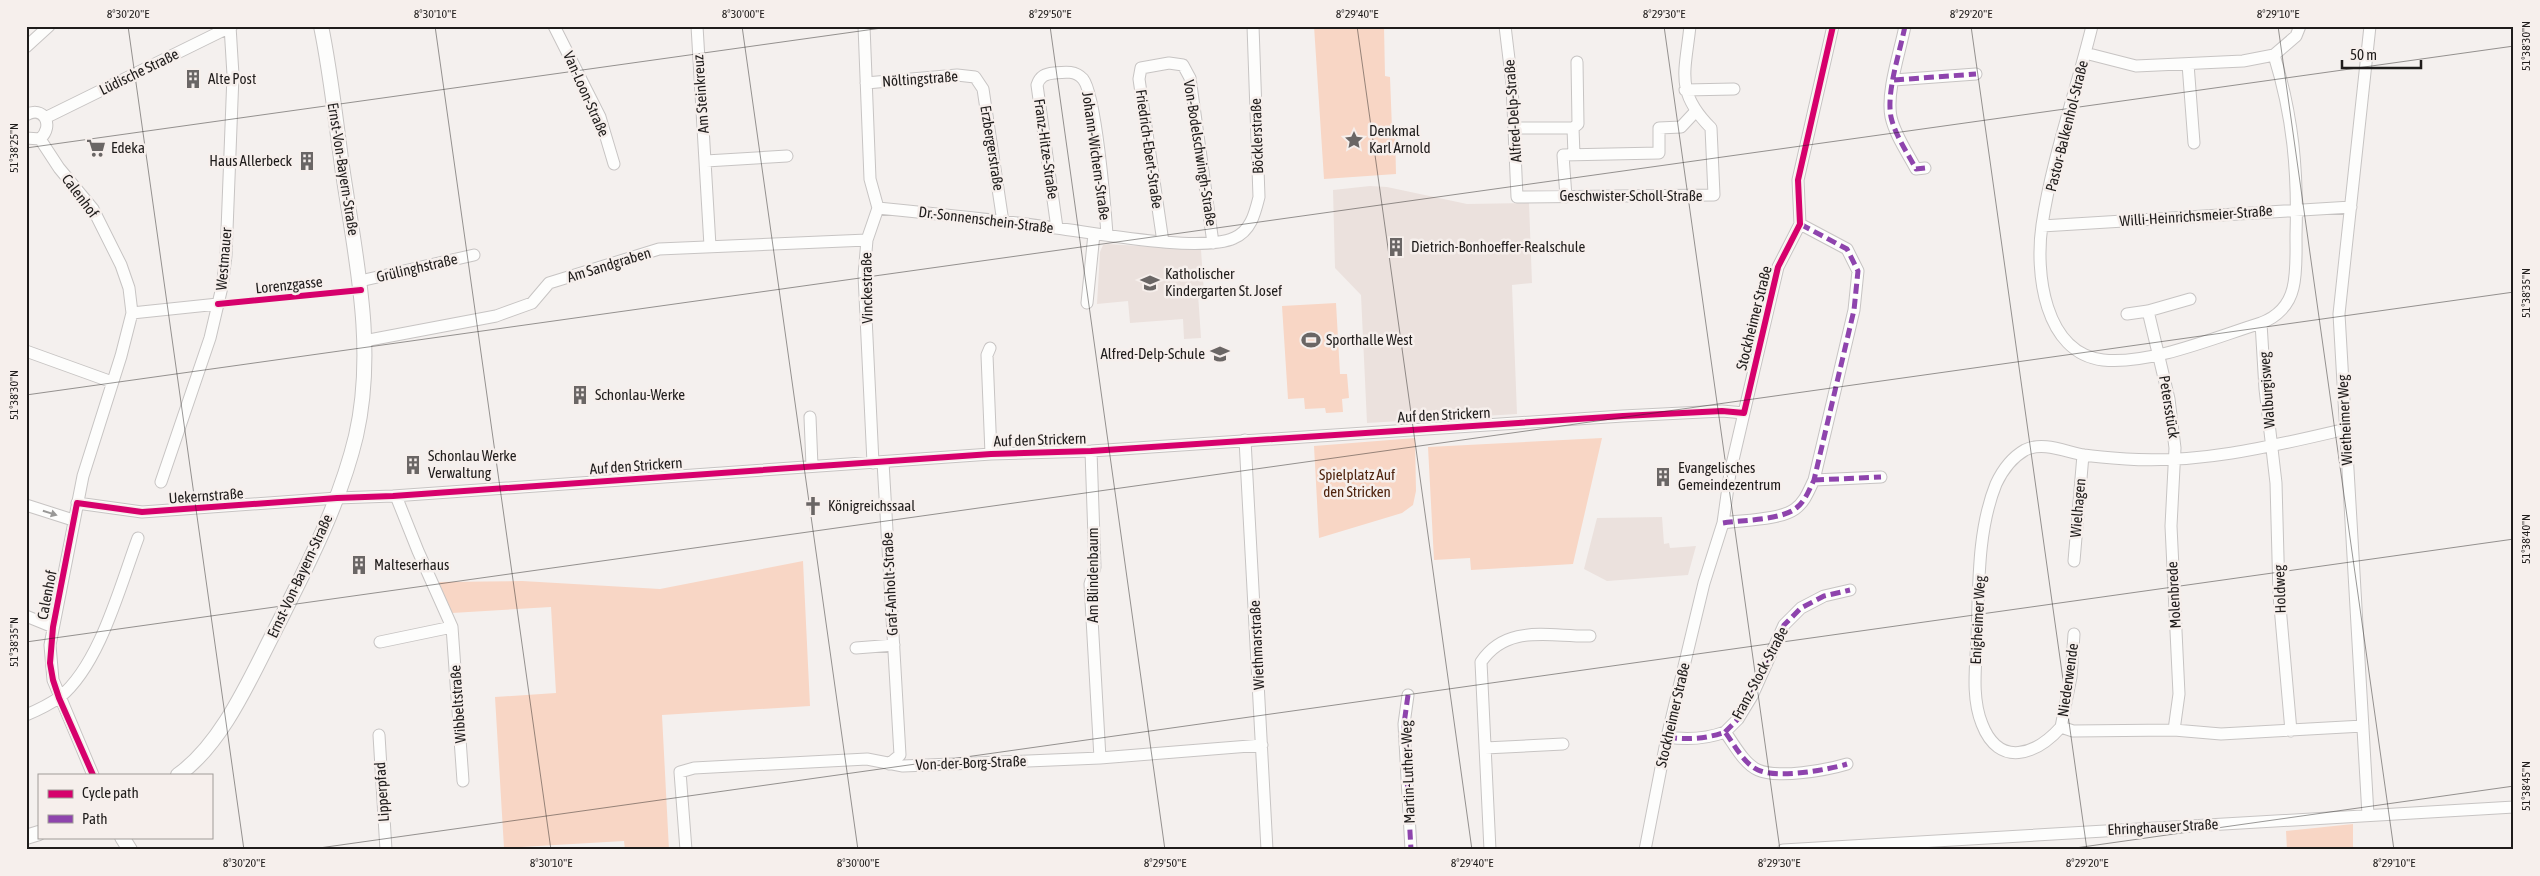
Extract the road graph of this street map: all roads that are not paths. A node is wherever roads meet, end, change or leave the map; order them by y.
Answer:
1 (49, 26) edge
2 (321, 26) edge
3 (554, 26) edge
4 (697, 26) edge
5 (864, 26) edge
6 (1253, 26) edge
7 (1505, 26) edge
8 (1690, 26) edge
9 (1833, 26) edge
10 (1905, 26) edge
11 (2092, 26) edge
12 (2300, 26) edge
13 (2370, 26) edge
14 (230, 27) edge
15 (26, 47) edge
16 (2085, 53) junction
17 (2274, 56) junction
18 (1577, 62) dead end
19 (1153, 64) joint
20 (2188, 64) junction
21 (1045, 74) joint
22 (1976, 74) dead end
23 (975, 77) joint
24 (1894, 80) junction
25 (866, 83) junction
26 (1734, 89) dead end
27 (1685, 90) junction
28 (27, 112) edge
29 (1695, 112) junction
30 (45, 118) junction
31 (1515, 128) junction
32 (1573, 128) junction
33 (26, 138) edge
34 (40, 139) junction
35 (2194, 144) dead end
36 (1574, 155) junction
37 (787, 156) dead end
38 (706, 161) junction
39 (614, 164) dead end
40 (1925, 168) dead end
41 (1517, 197) joint
42 (1566, 197) junction
43 (2351, 207) junction
44 (878, 208) junction
45 (2297, 210) junction
46 (1003, 222) junction
47 (1800, 224) junction
48 (2042, 226) junction
49 (1057, 228) junction
50 (1094, 234) junction
51 (1108, 234) junction
52 (1236, 238) joint
53 (867, 240) junction
54 (1163, 242) junction
55 (1213, 243) junction
56 (710, 246) junction
57 (474, 255) dead end
58 (360, 281) junction
59 (2190, 299) dead end
60 (1088, 303) dead end
61 (218, 304) junction
62 (2148, 311) junction
63 (132, 313) junction
64 (2127, 314) dead end
65 (2262, 328) junction
66 (364, 341) junction
67 (990, 348) dead end
68 (26, 351) edge
69 (2160, 354) junction
70 (112, 382) junction
71 (1744, 413) junction
72 (810, 416) dead end
73 (2346, 429) junction
74 (1245, 440) junction
75 (2271, 446) junction
76 (1091, 451) junction
77 (991, 454) junction
78 (2083, 455) junction
79 (2174, 460) junction
80 (878, 462) junction
81 (812, 466) junction
82 (1881, 477) dead end
83 (1814, 480) junction
84 (161, 482) dead end
85 (396, 496) junction
86 (337, 498) junction
87 (77, 503) junction
88 (26, 505) edge
89 (73, 520) junction
90 (1723, 523) junction
91 (138, 538) dead end
92 (2074, 561) dead end
93 (1850, 590) dead end
94 (26, 616) edge
95 (53, 627) junction
96 (452, 627) junction
97 (2074, 634) dead end
98 (1590, 636) dead end
99 (380, 642) dead end
100 (894, 645) junction
101 (856, 648) dead end
102 (1408, 695) dead end
103 (59, 698) junction
104 (26, 715) edge
105 (2363, 726) junction
106 (2061, 727) junction
107 (2174, 730) junction
108 (2291, 731) junction
109 (1725, 732) junction
110 (379, 735) dead end
111 (1667, 737) junction
112 (1564, 744) dead end
113 (1262, 745) junction
114 (1485, 748) junction
115 (1100, 758) junction
116 (889, 764) junction
117 (1847, 764) dead end
118 (93, 774) edge
119 (179, 774) edge
120 (463, 781) dead end
121 (2514, 807) edge
122 (2368, 815) junction
123 (38, 833) edge
124 (26, 837) edge
125 (123, 838) edge
126 (130, 850) edge
127 (386, 850) edge
128 (686, 850) edge
129 (1267, 850) edge
130 (1411, 850) edge
131 (1490, 850) edge
132 (1645, 850) edge
133 (1783, 850) edge

1 - 15 street
2 - 58 main road, Ernst-Von-Bayern-Straße
3 - 39 street, Van-Loon-Straße
4 - 38 street, Am Steinkreuz
5 - 25 street
6 - 52 street, Böcklerstraße
7 - 31 street, Alfred-Delp-Straße
8 - 27 street
9 - 47 street, Stockheimer Straße
10 - 24 street
11 - 16 street, Pastor-Balkenhol-Straße
12 - 17 street
13 - 43 street, Wietheimer Weg
14 - 30 street, Lüdische Straße
14 - 61 street, Westmauer
16 - 20 street
16 - 48 street, Pastor-Balkenhol-Straße
17 - 20 street
17 - 45 street, Pastor-Balkenhol-Straße
18 - 32 street
19 - 54 street, Friedrich-Ebert-Straße
19 - 55 street, Von-Bodelschwingh-Straße
20 - 35 street
21 - 49 street, Franz-Hitze-Straße
21 - 51 street, Johann-Wichern-Straße
22 - 24 street
23 - 25 street, Nöltingstraße
23 - 46 street, Erzbergerstraße
24 - 40 street
25 - 44 street
26 - 27 street
27 - 29 street
28 - 30 street
29 - 36 street
29 - 42 street, Geschwister-Scholl-Straße
30 - 34 street
31 - 32 street
31 - 41 street, Alfred-Delp-Straße
32 - 36 street
33 - 34 street
34 - 63 street, Calenhof
36 - 42 street
37 - 38 street
38 - 56 street, Am Steinkreuz
41 - 42 street, Geschwister-Scholl-Straße
43 - 45 street, Willi-Heinrichsmeier-Straße
43 - 73 street, Wietheimer Weg
44 - 46 street, Dr.-Sonnenschein-Straße
44 - 53 street, Vinckestraße
45 - 48 street, Willi-Heinrichsmeier-Straße
45 - 65 street, Pastor-Balkenhol-Straße
46 - 49 street, Dr.-Sonnenschein-Straße
47 - 71 street, Stockheimer Straße
47 - 83 street
48 - 69 street, Pastor-Balkenhol-Straße
49 - 50 street, Dr.-Sonnenschein-Straße
50 - 51 street, Dr.-Sonnenschein-Straße
50 - 60 street
51 - 54 street, Dr.-Sonnenschein-Straße
52 - 55 street, Dr.-Sonnenschein-Straße
53 - 56 street, Am Sandgraben
53 - 80 street, Vinckestraße
54 - 55 street, Dr.-Sonnenschein-Straße
56 - 66 street, Am Sandgraben
57 - 58 street, Grülinghstraße
58 - 66 main road, Ernst-Von-Bayern-Straße
59 - 62 street
61 - 63 street
61 - 84 street, Westmauer
62 - 64 street
62 - 69 street, Petersstück
63 - 70 street, Calenhof
65 - 69 street, Pastor-Balkenhol-Straße
65 - 75 street, Walburgisweg
66 - 86 main road, Ernst-Von-Bayern-Straße
67 - 77 street, Auf den Strickern
68 - 70 street
69 - 79 street, Petersstück
70 - 87 street, Calenhof
71 - 74 street, Auf den Strickern
71 - 90 street, Stockheimer Straße
72 - 81 street
73 - 75 street, Enigheimer Weg
73 - 105 street, Wietheimer Weg
74 - 76 street, Auf den Strickern
74 - 113 street, Wiethmarstraße
75 - 79 street, Enigheimer Weg
75 - 108 street, Holdweg
76 - 77 street, Auf den Strickern
76 - 115 street, Am Blindenbaum
77 - 80 street, Auf den Strickern
78 - 79 street, Enigheimer Weg
78 - 92 street, Wielhagen
78 - 106 street, Enigheimer Weg
79 - 107 street, Molenbrede
80 - 81 street, Auf den Strickern
80 - 100 street, Graf-Anholt-Straße
81 - 85 street, Auf den Strickern
82 - 83 street
83 - 90 street
85 - 86 street, Auf den Strickern
85 - 96 street, Wibbeltstraße
86 - 87 street, Uekernstraße
86 - 119 main road, Ernst-Von-Bayern-Straße
87 - 89 street, Calenhof
88 -> 89 street
89 - 95 street, Calenhof
90 - 111 street, Stockheimer Straße
91 - 103 street
93 - 109 street, Franz-Stock-Straße
94 - 95 street
95 - 103 street, Calenhof
96 - 99 street
96 - 120 street, Wibbeltstraße
97 - 106 street, Niederwende
98 - 114 street
100 - 101 street, Graf-Anholt-Straße
100 - 116 street, Graf-Anholt-Straße
102 - 130 street, Martin-Luther-Weg
103 - 104 street
103 - 118 street, Calenhof
105 - 108 street
105 - 122 street, Wietheimer Weg
106 - 107 street
107 - 108 street
109 - 111 street, Franz-Stock-Straße
109 - 117 street, Franz-Stock-Straße
110 - 127 street, Lipperpfad
111 - 132 street, Stockheimer Straße
112 - 114 street
113 - 115 street, Von-der-Borg-Straße
113 - 129 street, Wiethmarstraße
114 - 131 street
115 - 116 street, Von-der-Borg-Straße
116 - 128 street, Von-der-Borg-Straße
121 - 122 street, Ehringhauser Straße
122 - 133 street, Ehringhauser Straße
123 - 124 main road
125 - 126 main road

